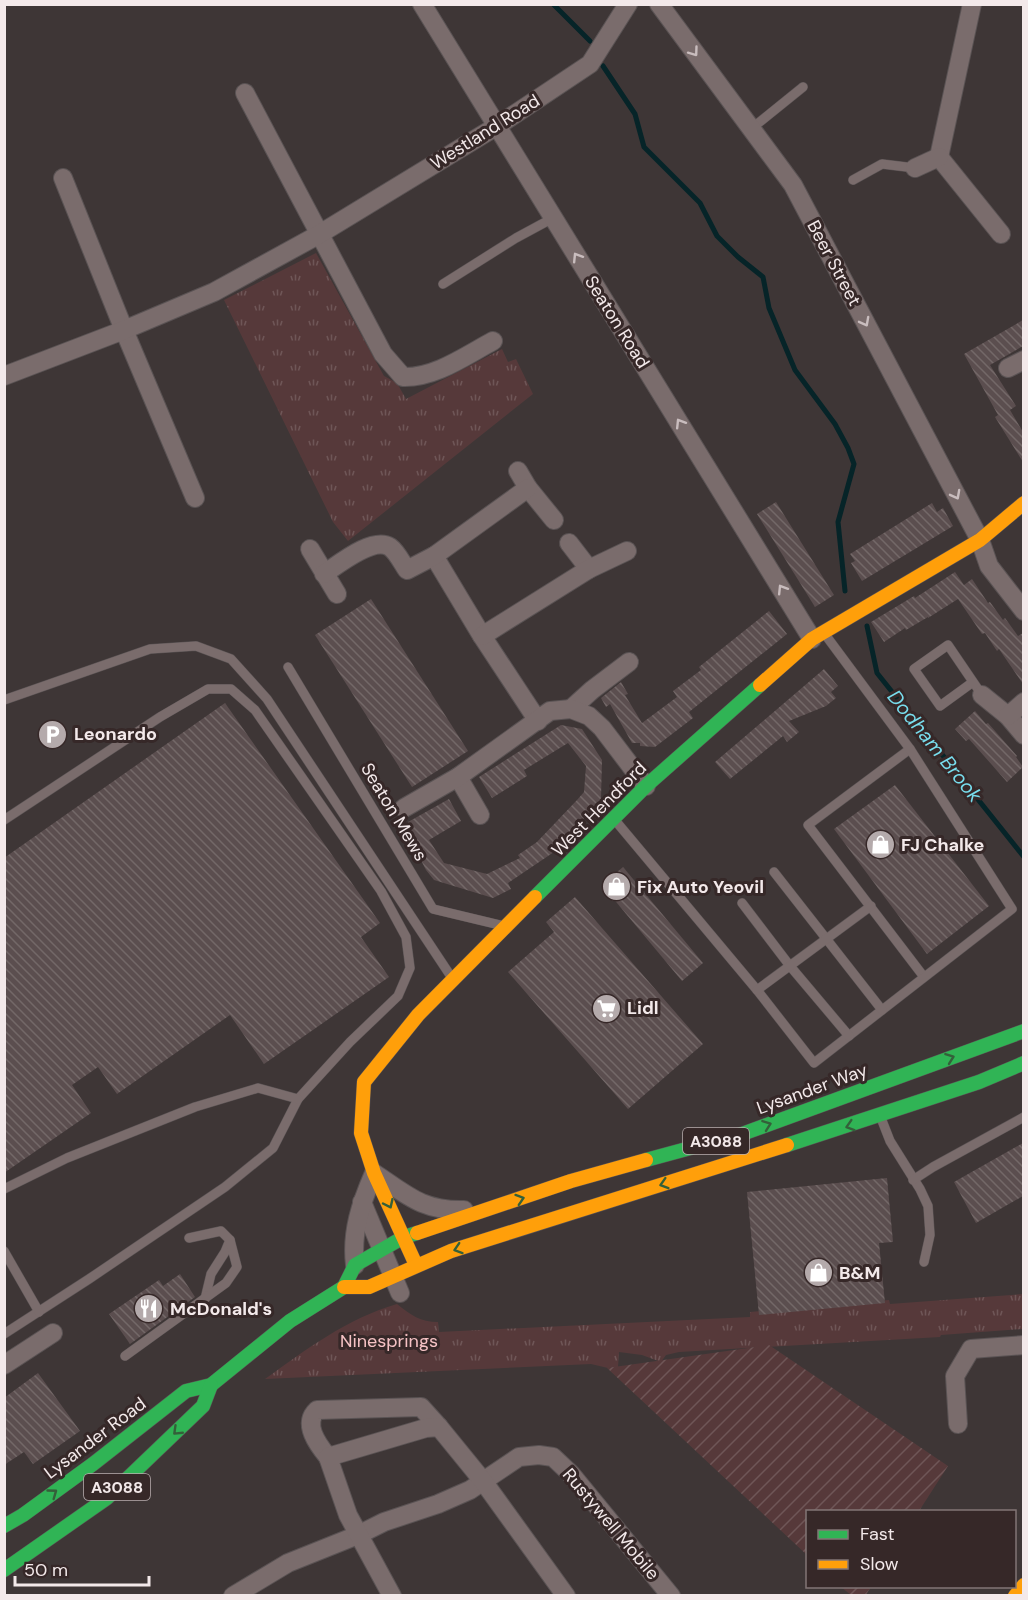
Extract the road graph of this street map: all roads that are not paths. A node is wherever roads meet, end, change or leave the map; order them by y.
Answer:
1 (422, 4) edge
2 (628, 4) edge
3 (659, 4) edge
4 (972, 4) edge
5 (803, 87) dead end
6 (245, 93) dead end
7 (497, 126) junction
8 (751, 129) junction
9 (939, 157) junction
10 (915, 168) joint
11 (63, 178) dead end
12 (853, 180) dead end
13 (553, 218) junction
14 (1002, 234) dead end
15 (318, 235) junction
16 (443, 284) dead end
17 (124, 330) junction
18 (493, 341) dead end
19 (4, 376) edge
20 (518, 471) dead end
21 (528, 488) junction
22 (195, 498) dead end
23 (1023, 503) edge
24 (554, 520) dead end
25 (980, 540) junction
26 (569, 543) dead end
27 (310, 549) dead end
28 (627, 552) dead end
29 (434, 556) junction
30 (589, 569) junction
31 (324, 574) junction
32 (337, 594) dead end
33 (1023, 611) edge
34 (818, 635) junction
35 (482, 636) junction
36 (629, 662) dead end
37 (288, 667) dead end
38 (977, 689) junction
39 (4, 700) edge
40 (1023, 702) edge
41 (572, 709) junction
42 (1008, 716) junction
43 (538, 721) junction
44 (1023, 735) edge
45 (910, 749) junction
46 (458, 777) junction
47 (646, 786) junction
48 (404, 808) dead end
49 (480, 815) dead end
50 (613, 818) junction
51 (4, 820) edge
52 (774, 872) dead end
53 (742, 903) dead end
54 (871, 906) junction
55 (507, 926) junction
56 (826, 939) junction
57 (790, 966) junction
58 (924, 977) junction
59 (453, 980) junction
60 (757, 990) junction
61 (882, 1010) junction
62 (1023, 1031) edge
63 (849, 1036) junction
64 (1023, 1063) edge
65 (298, 1099) junction
66 (881, 1116) junction
67 (1023, 1117) edge
68 (374, 1173) junction
69 (913, 1180) junction
70 (4, 1189) edge
71 (362, 1202) junction
72 (488, 1209) junction
73 (404, 1237) junction
74 (189, 1238) dead end
75 (230, 1240) junction
76 (381, 1248) junction
77 (4, 1251) edge
78 (924, 1262) dead end
79 (355, 1265) junction
80 (416, 1265) junction
81 (393, 1275) junction
82 (344, 1287) junction
83 (400, 1293) dead end
84 (204, 1299) junction
85 (39, 1312) junction
86 (53, 1333) dead end
87 (4, 1334) edge
88 (1023, 1345) edge
89 (125, 1356) dead end
90 (4, 1365) edge
91 (211, 1385) junction
92 (958, 1424) dead end
93 (439, 1427) junction
94 (328, 1457) junction
95 (483, 1481) junction
96 (4, 1526) edge
97 (358, 1535) junction
98 (4, 1570) edge
99 (1023, 1585) edge
100 (233, 1596) edge
101 (392, 1596) edge
102 (566, 1596) edge
103 (671, 1596) edge
104 (1015, 1596) edge

1 - 7 street, Seaton Road
2 - 7 street, Westland Road
3 -> 8 street, Beer Street
4 - 9 street
5 - 8 lane
6 - 15 street
7 - 13 street, Seaton Road
7 - 15 street, Westland Road
8 -> 25 street, Beer Street
9 - 10 street
9 - 14 street
10 - 12 lane
11 - 17 street
13 - 16 lane
34 -> 13 street, Seaton Road
15 - 17 street, Westland Road
15 - 18 street
17 - 19 street, Westland Road
17 - 22 street
20 - 21 street
21 - 24 street
21 - 29 street
23 - 25 main road, West Hendford
25 - 33 street, Beer Street
25 - 34 main road, West Hendford
26 - 30 street
27 - 31 street
28 - 30 street
29 - 31 street
29 - 35 street
30 - 35 street
31 - 32 street
34 - 45 lane
34 - 47 main road, West Hendford
35 - 43 street
36 - 41 street
37 - 55 lane, Seaton Mews
38 - 38 lane
38 - 42 street
39 - 59 lane
40 - 42 street
41 - 43 street
41 - 47 street
42 - 44 street
43 - 46 street
45 - 54 lane
45 - 58 lane
46 - 48 street
46 - 49 street
47 - 50 main road, West Hendford
50 - 55 main road, West Hendford
50 - 60 lane
51 - 65 lane
52 - 56 lane
53 - 57 lane
54 - 56 lane
54 - 58 lane
55 - 59 main road, West Hendford
56 - 57 lane
56 - 61 lane
57 - 60 lane
57 - 63 lane
58 - 61 lane
59 - 68 main road, West Hendford
60 - 63 lane
61 - 63 lane
72 -> 62 main road, Lysander Way / A3088
64 - 66 main road, A3088
65 - 70 lane
65 - 85 lane
66 - 69 lane
66 -> 80 main road, A3088
67 - 69 lane
68 - 71 street
68 - 72 street
68 -> 73 main road, West Hendford
69 - 78 lane
71 - 76 street
71 - 79 street
72 - 73 main road, Lysander Way / A3088
73 - 76 main road, A3088
73 - 80 main road, West Hendford
74 - 75 lane
75 - 84 lane
75 - 84 lane
76 - 79 main road, A3088
76 - 81 street
77 - 85 lane
79 - 82 main road
80 - 81 main road, Lysander Road / A3088
81 - 82 main road, Lysander Road / A3088
81 - 83 street
82 - 91 main road, Lysander Road / A3088
84 - 89 lane
85 - 87 lane
86 - 90 street
88 - 92 street
96 -> 91 main road, Lysander Road / A3088
91 -> 98 main road, Lysander Road / A3088
93 - 94 street
93 - 94 street
93 - 95 street
94 - 97 street
95 - 97 street, Rustywell Mobile
95 - 102 street
95 - 103 street, Rustywell Mobile
97 - 100 street, Rustywell Mobile
97 - 101 street
99 - 104 main road

